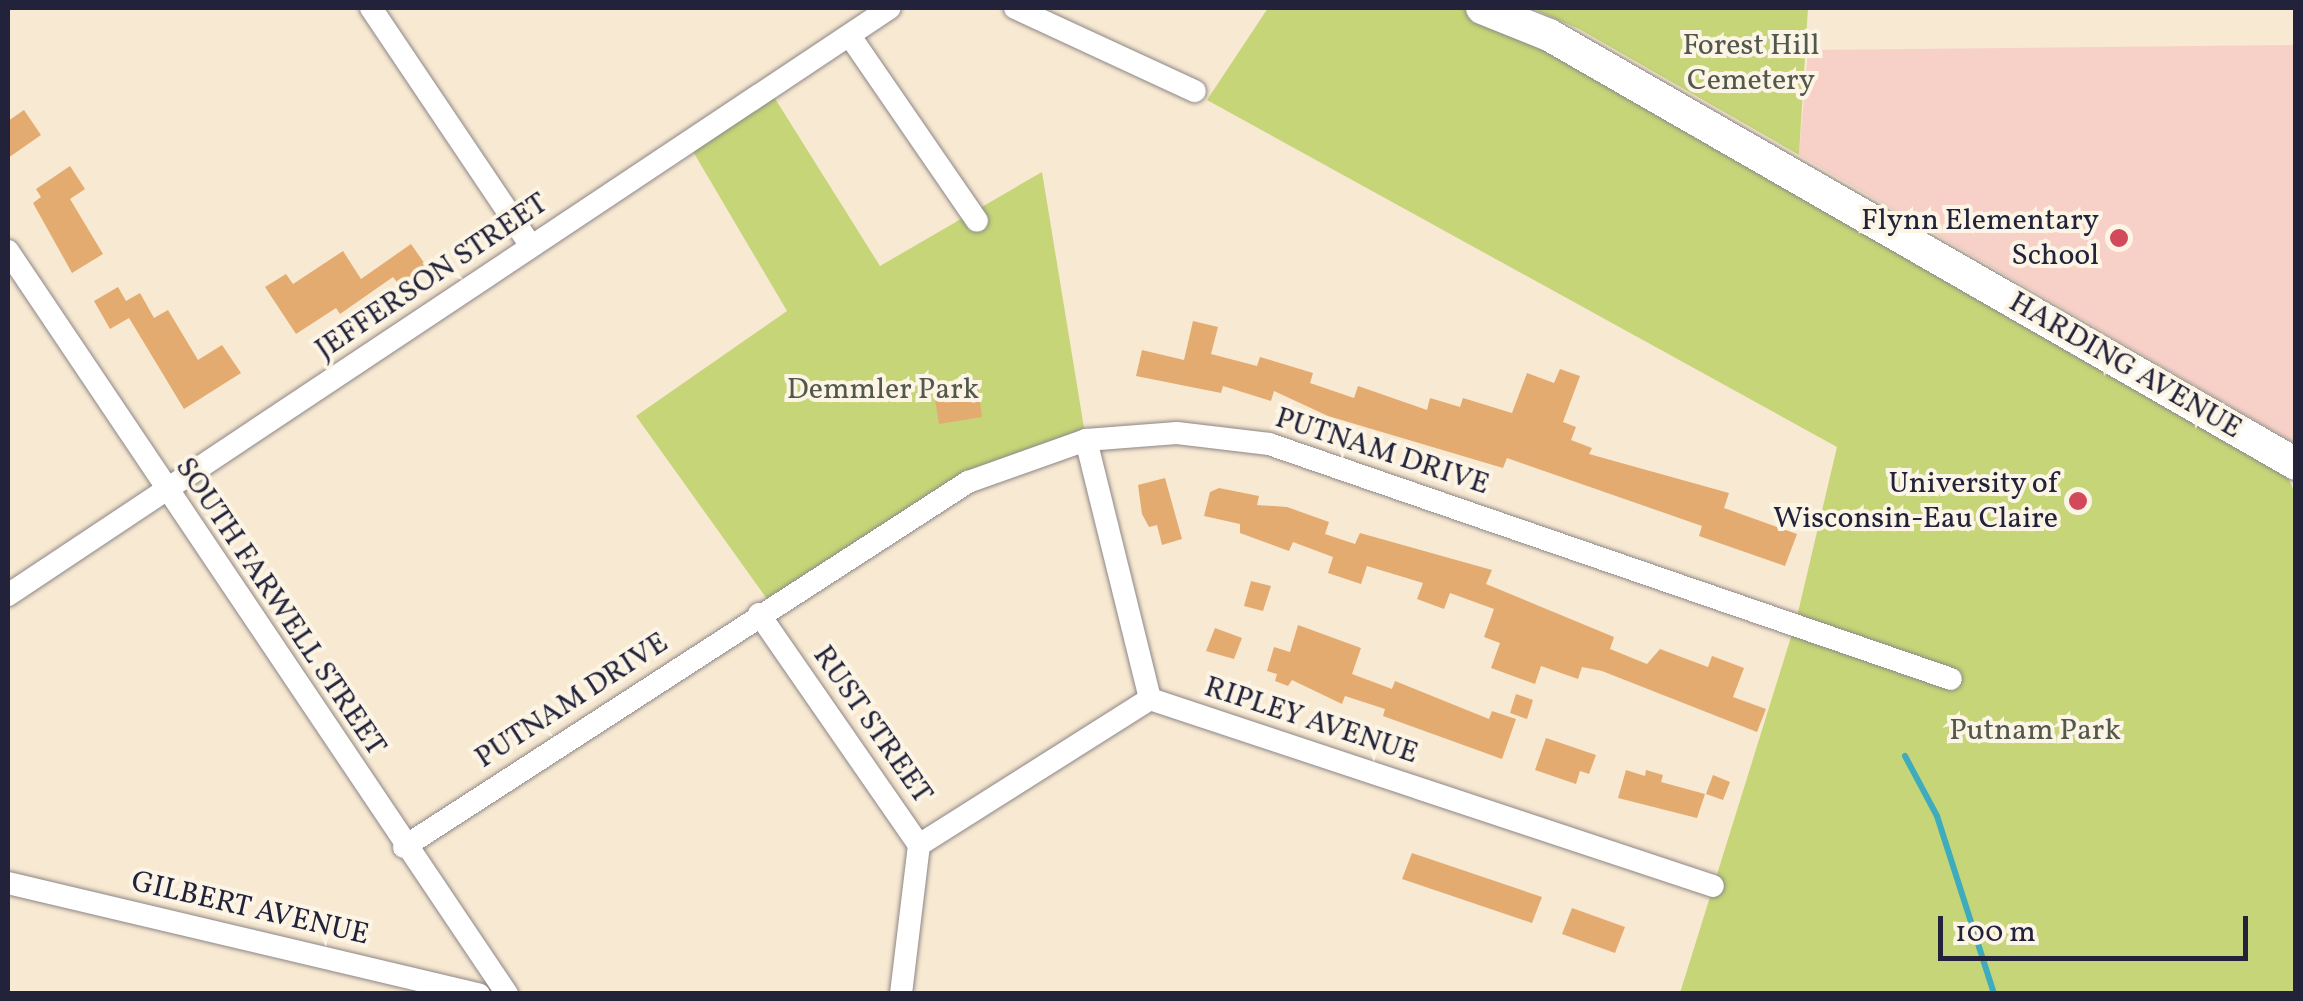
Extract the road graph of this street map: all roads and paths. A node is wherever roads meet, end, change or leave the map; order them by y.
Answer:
1 (372, 8) edge
2 (890, 8) edge
3 (1015, 8) edge
4 (1482, 8) edge
5 (850, 36) junction
6 (1196, 91) dead end
7 (977, 221) dead end
8 (531, 246) junction
9 (8, 252) edge
10 (1086, 440) junction
11 (2296, 464) edge
12 (168, 493) junction
13 (8, 595) edge
14 (760, 614) junction
15 (1950, 679) dead end
16 (1150, 699) junction
17 (919, 846) junction
18 (404, 847) junction
19 (8, 883) edge
20 (1713, 886) dead end
21 (479, 994) edge
22 (507, 994) edge
23 (902, 994) edge

1 - 8 street
2 - 5 street, JEFFERSON STREET
3 - 6 street
4 - 11 main road, HARDING AVENUE
5 - 7 street
5 - 8 street, JEFFERSON STREET
8 - 12 street, JEFFERSON STREET
9 - 12 street, SOUTH FARWELL STREET
10 - 14 street, PUTNAM DRIVE
10 - 15 street, PUTNAM DRIVE
10 - 16 street
12 - 13 street, JEFFERSON STREET
12 - 18 street, SOUTH FARWELL STREET
14 - 17 street, RUST STREET
14 - 18 street, PUTNAM DRIVE
16 - 17 street
16 - 20 street, RIPLEY AVENUE
17 - 23 street, RUST STREET
18 - 22 street, SOUTH FARWELL STREET
19 - 21 street, GILBERT AVENUE

